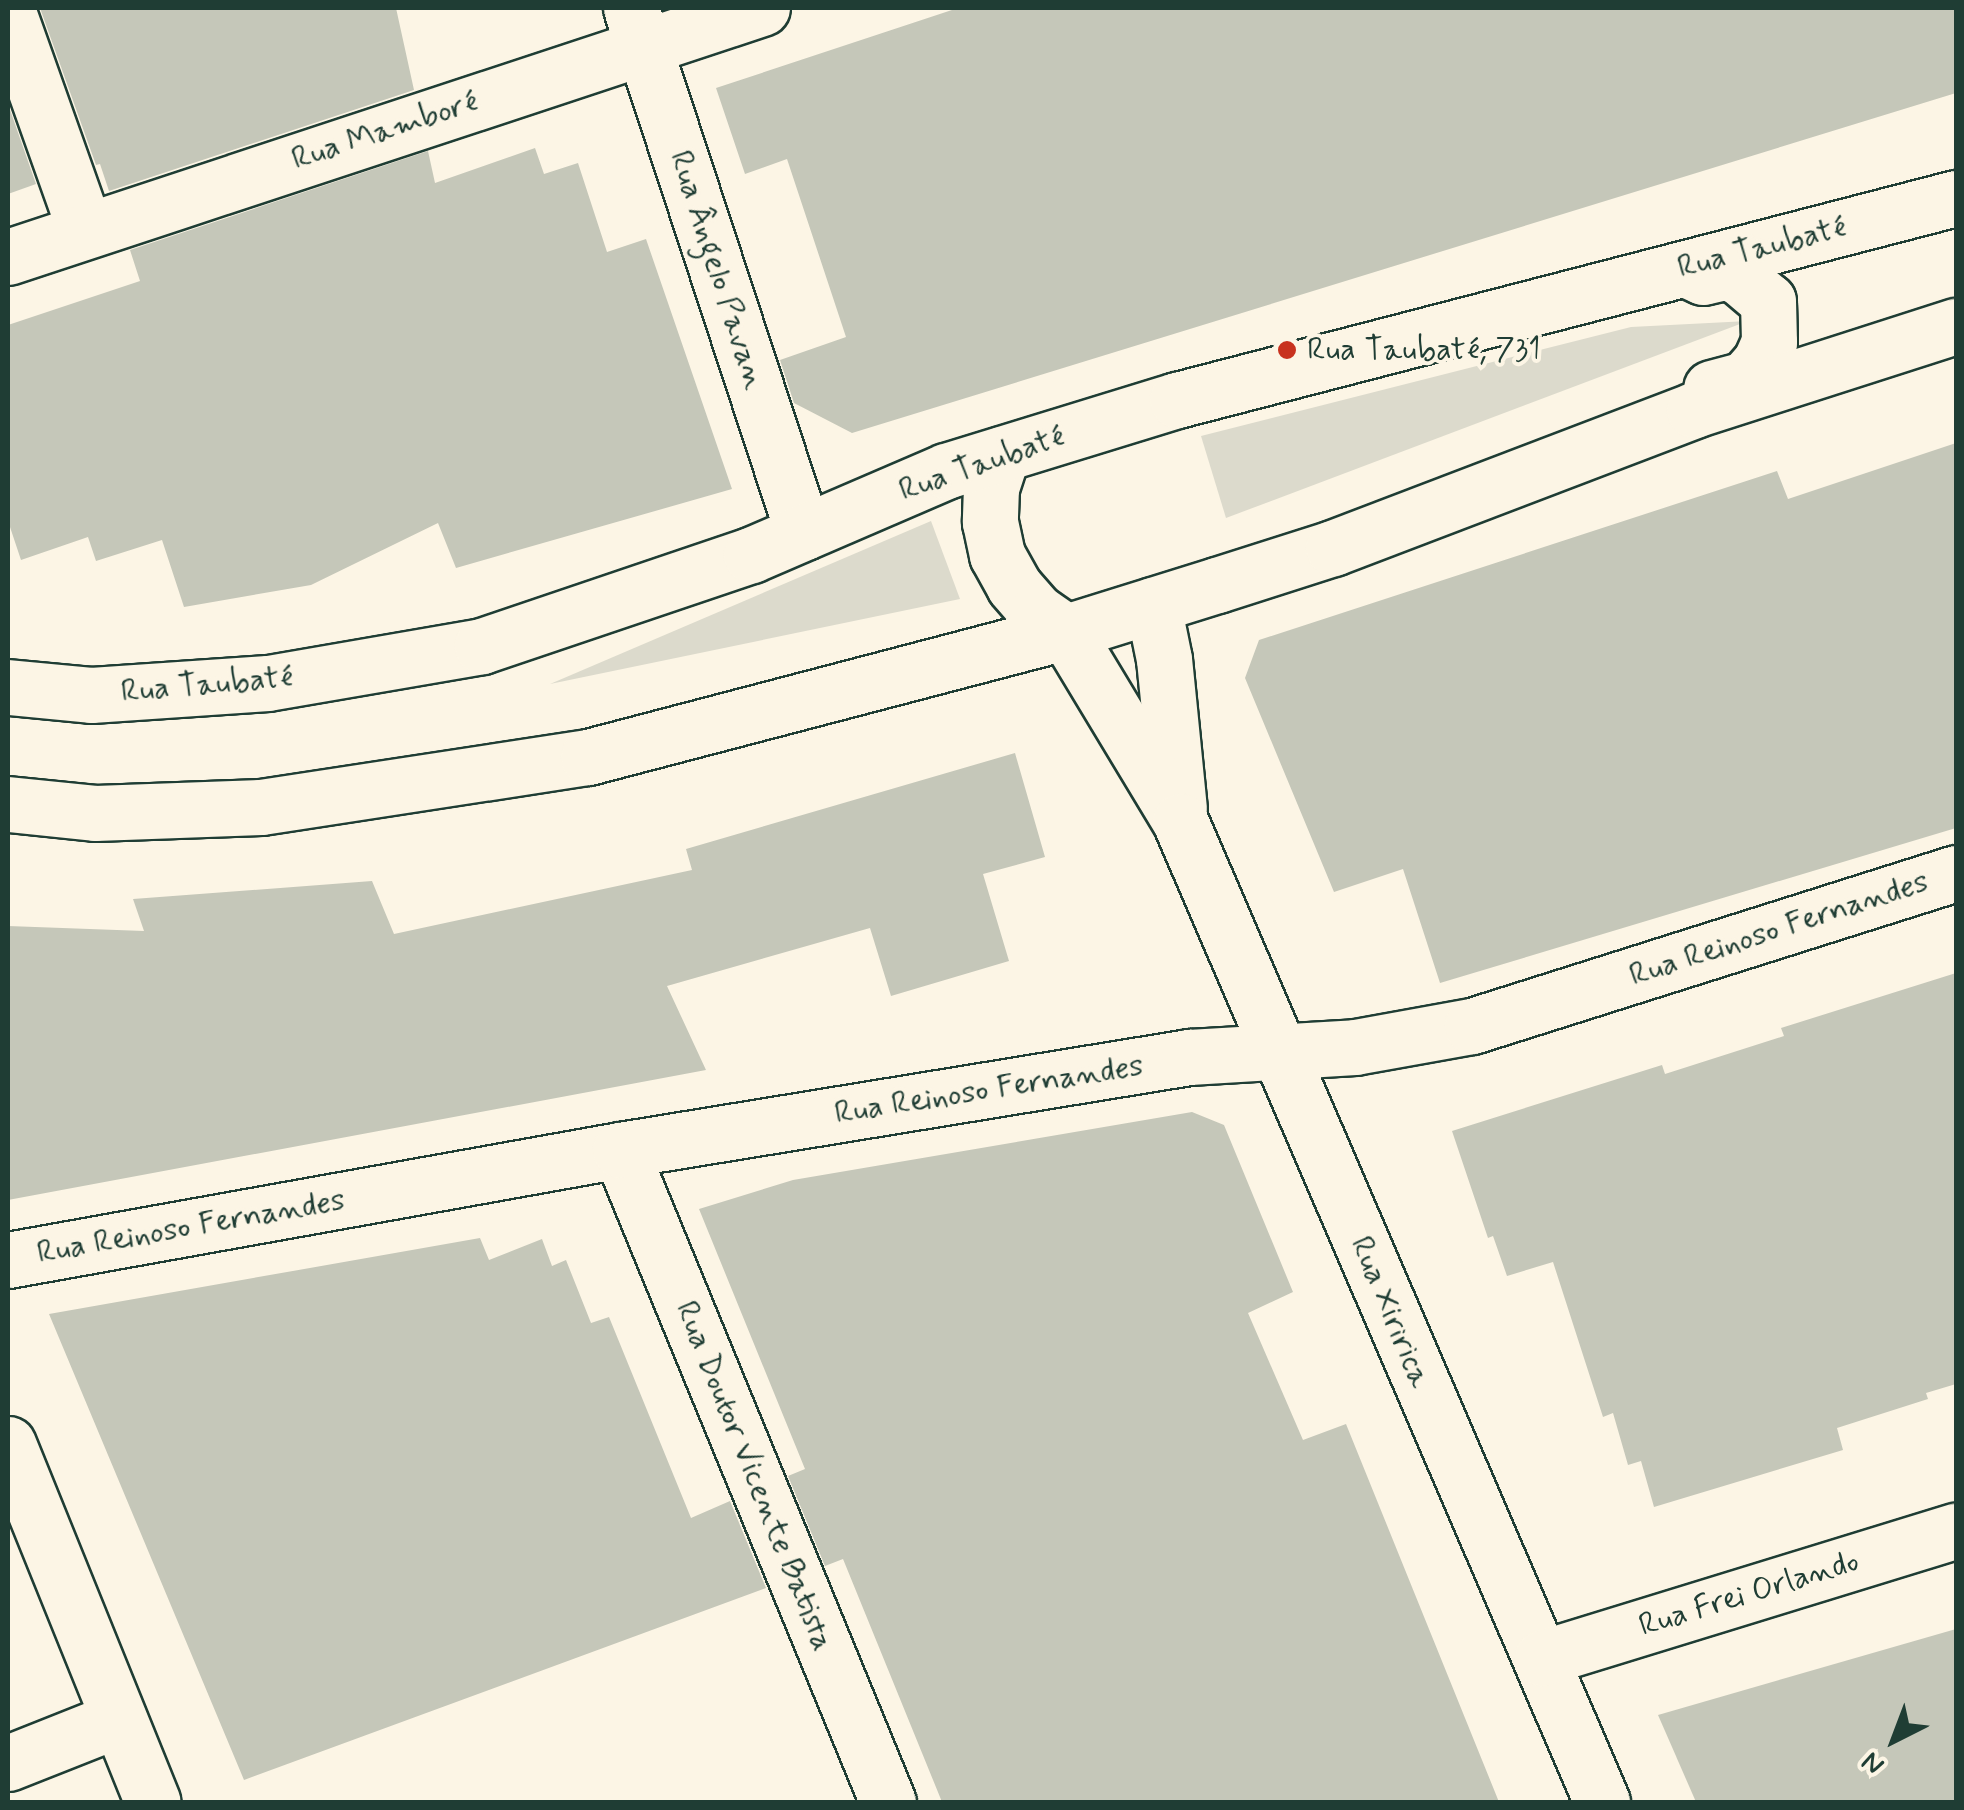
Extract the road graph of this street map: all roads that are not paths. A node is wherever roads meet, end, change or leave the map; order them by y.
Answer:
1 (762, 8) edge
2 (8, 12) edge
3 (638, 27) edge
4 (1956, 198) edge
5 (85, 229) junction
6 (8, 257) edge
7 (1684, 268) junction
8 (1956, 326) edge
9 (1694, 410) junction
10 (1002, 454) junction
11 (803, 532) junction
12 (1153, 605) junction
13 (1066, 632) junction
14 (8, 687) edge
15 (8, 804) edge
16 (1180, 821) junction
17 (1956, 873) edge
18 (1282, 1050) junction
19 (620, 1150) junction
20 (8, 1260) edge
21 (8, 1444) edge
22 (1956, 1530) edge
23 (1542, 1658) junction
24 (119, 1719) junction
25 (8, 1763) edge
26 (152, 1802) edge
27 (888, 1802) edge
28 (1602, 1802) edge

1 - 3 street, Rua Mamboré
2 - 5 street
3 - 5 street, Rua Mamboré
3 - 11 street, Rua Ângelo Pavan
4 - 7 street, Rua Taubaté
5 - 6 street, Rua Mamboré
7 - 9 street
7 - 10 street, Rua Taubaté
8 - 9 street
9 - 12 street
10 - 11 street, Rua Taubaté
10 - 13 street
11 - 14 street, Rua Taubaté
12 - 13 street
12 - 16 street, Rua Xiririca
13 - 15 street
13 - 16 street, Rua Xiririca
16 - 18 street, Rua Xiririca
17 - 18 street, Rua Reinoso Fernandes
18 - 19 street, Rua Reinoso Fernandes
18 - 23 street, Rua Xiririca
19 - 20 street, Rua Reinoso Fernandes
19 - 27 street, Rua Doutor Vicente Batista
21 - 24 street
22 - 23 street, Rua Frei Orlando
23 - 28 street, Rua Xiririca
24 - 25 street
24 - 26 street

